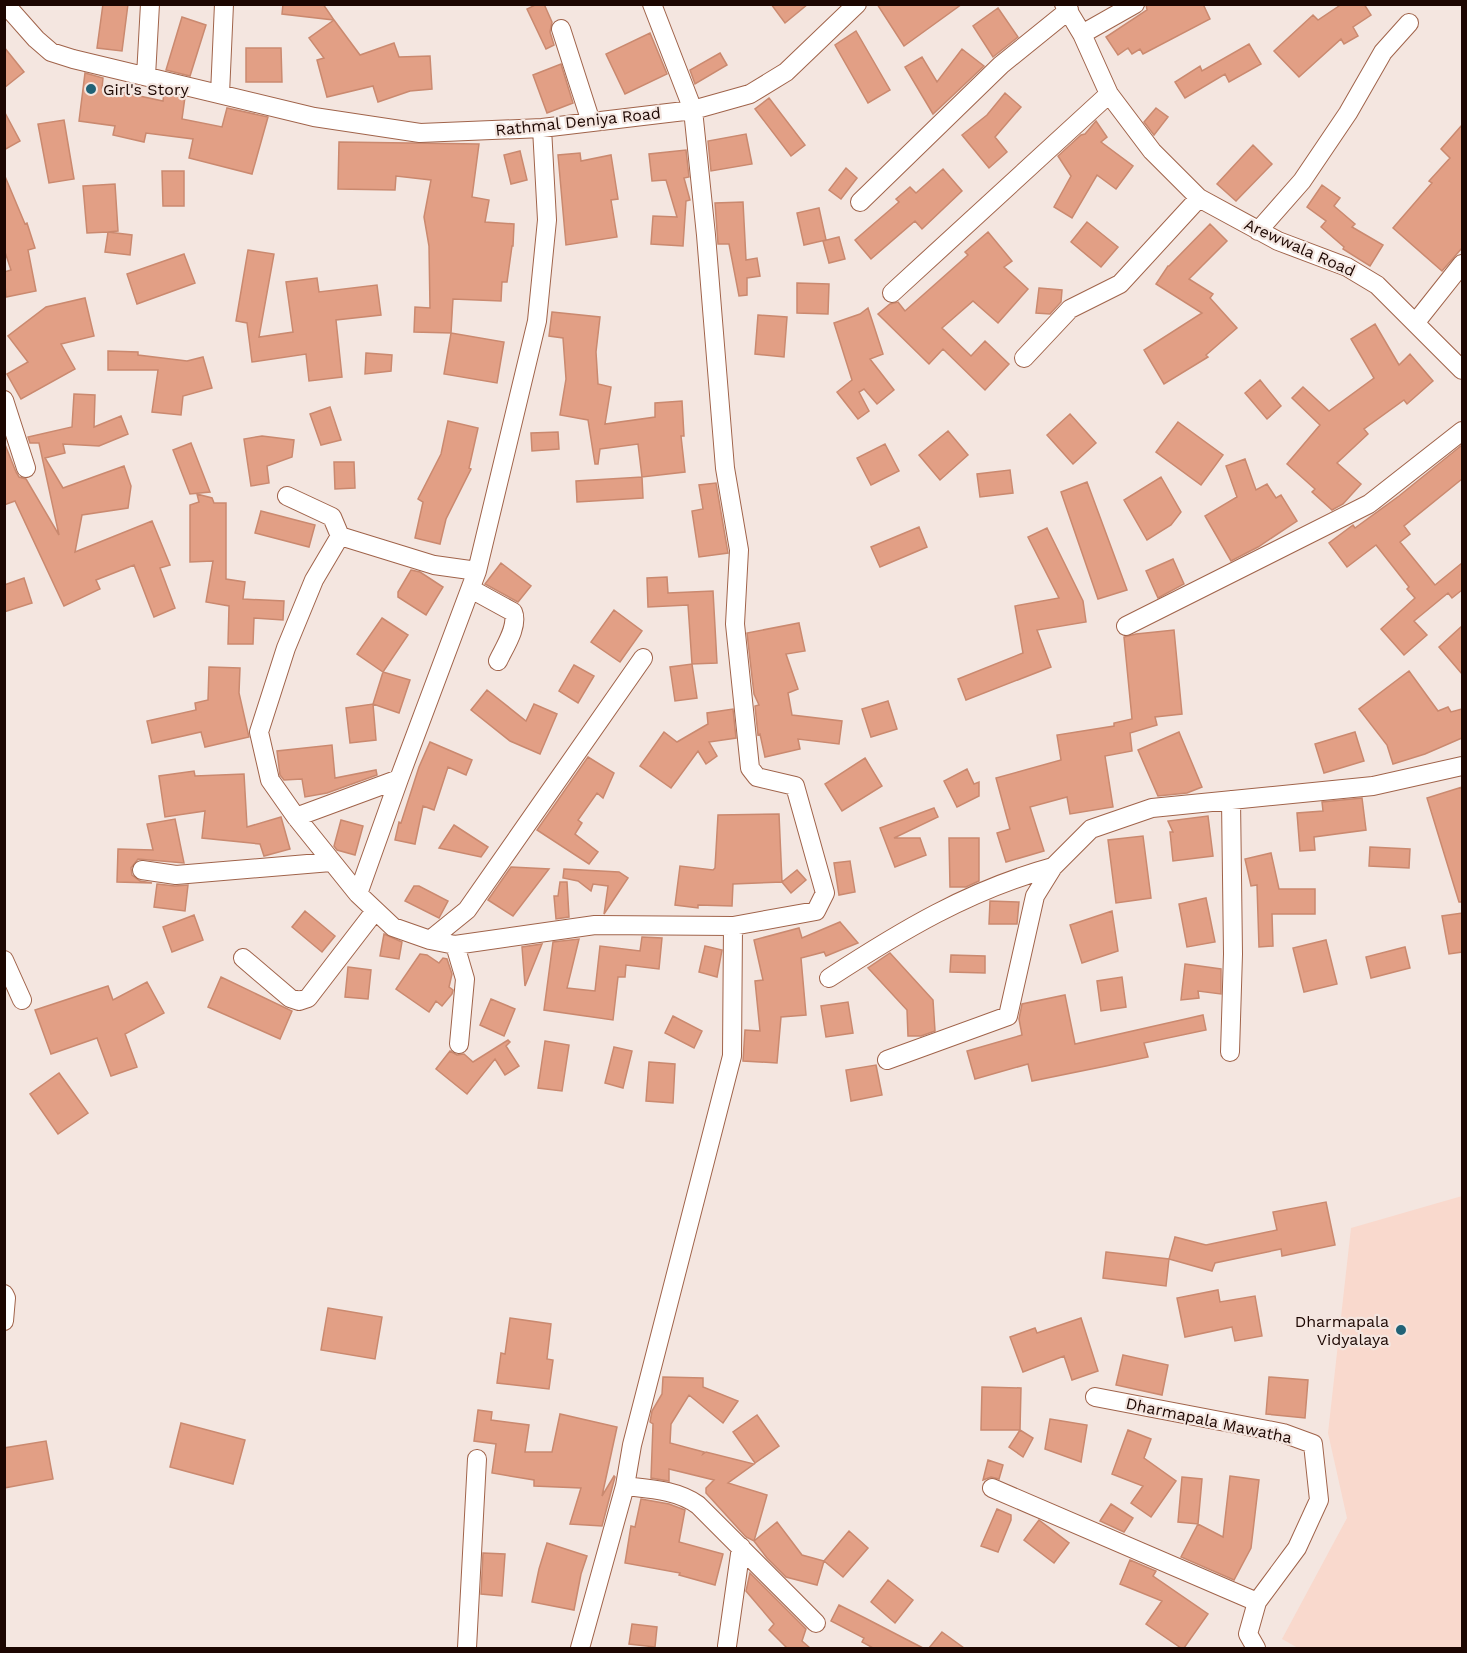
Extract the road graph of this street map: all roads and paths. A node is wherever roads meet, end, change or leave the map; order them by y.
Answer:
1 (5, 4) edge
2 (150, 4) edge
3 (224, 4) edge
4 (652, 4) edge
5 (857, 4) edge
6 (1136, 4) edge
7 (1066, 7) edge
8 (1409, 23) dead end
9 (561, 29) dead end
10 (1082, 34) junction
11 (146, 76) junction
12 (220, 94) junction
13 (1109, 94) junction
14 (693, 110) junction
15 (591, 122) junction
16 (542, 129) junction
17 (1199, 198) junction
18 (860, 202) dead end
19 (1258, 231) junction
20 (1462, 264) edge
21 (892, 293) dead end
22 (1416, 322) junction
23 (1024, 358) dead end
24 (1462, 370) edge
25 (4, 400) edge
26 (1462, 431) edge
27 (26, 468) dead end
28 (287, 496) dead end
29 (340, 536) junction
30 (477, 571) junction
31 (471, 589) junction
32 (1126, 626) dead end
33 (643, 658) dead end
34 (498, 662) dead end
35 (1462, 766) edge
36 (399, 779) junction
37 (1231, 800) junction
38 (296, 817) junction
39 (331, 862) junction
40 (1053, 867) junction
41 (142, 870) dead end
42 (358, 894) junction
43 (375, 911) junction
44 (733, 926) junction
45 (430, 940) junction
46 (455, 945) junction
47 (243, 958) dead end
48 (4, 960) edge
49 (829, 978) dead end
50 (22, 1000) dead end
51 (459, 1044) dead end
52 (1230, 1053) dead end
53 (888, 1060) dead end
54 (4, 1294) edge
55 (4, 1321) edge
56 (1095, 1397) dead end
57 (477, 1459) dead end
58 (625, 1486) junction
59 (992, 1488) dead end
60 (741, 1547) junction
61 (1257, 1602) junction
62 (816, 1623) dead end
63 (727, 1646) dead end
64 (467, 1648) edge
65 (580, 1648) edge
66 (1256, 1648) edge

1 - 11 street, Rathmal Deniya Road
2 - 11 street
3 - 12 street
4 - 14 street
5 - 14 street, Rathmal Deniya Road
6 - 10 street
7 - 10 street, Arewwala Road
7 - 18 street
8 - 19 street
9 - 15 street
10 - 13 street, Arewwala Road
11 - 12 street, Rathmal Deniya Road
12 - 16 street, Rathmal Deniya Road
13 - 17 street, Arewwala Road
13 - 21 street
14 - 15 street, Rathmal Deniya Road
14 - 44 street
15 - 16 street, Rathmal Deniya Road
16 - 30 street
17 - 19 street, Arewwala Road
17 - 23 street
19 - 22 street, Arewwala Road
20 - 22 street
22 - 24 street, Arewwala Road
25 - 27 street
26 - 32 street
28 - 29 street
29 - 30 street
29 - 38 street
30 - 31 street
31 - 34 street
31 - 36 street
33 - 45 street
35 - 37 street
36 - 38 street
36 - 42 street
37 - 40 street
37 - 52 street
38 - 39 street
39 - 41 street
39 - 42 street
40 - 49 street
40 - 53 street
42 - 43 street
43 - 45 street
43 - 47 street
44 - 46 street
44 - 58 street
45 - 46 street
46 - 51 street
48 - 50 street
54 - 55 street
56 - 61 street, Dharmapala Mawatha
57 - 64 street
58 - 60 street
58 - 65 street
59 - 61 street
60 - 62 street
60 - 63 street
61 - 66 street, Dharmapala Mawatha

